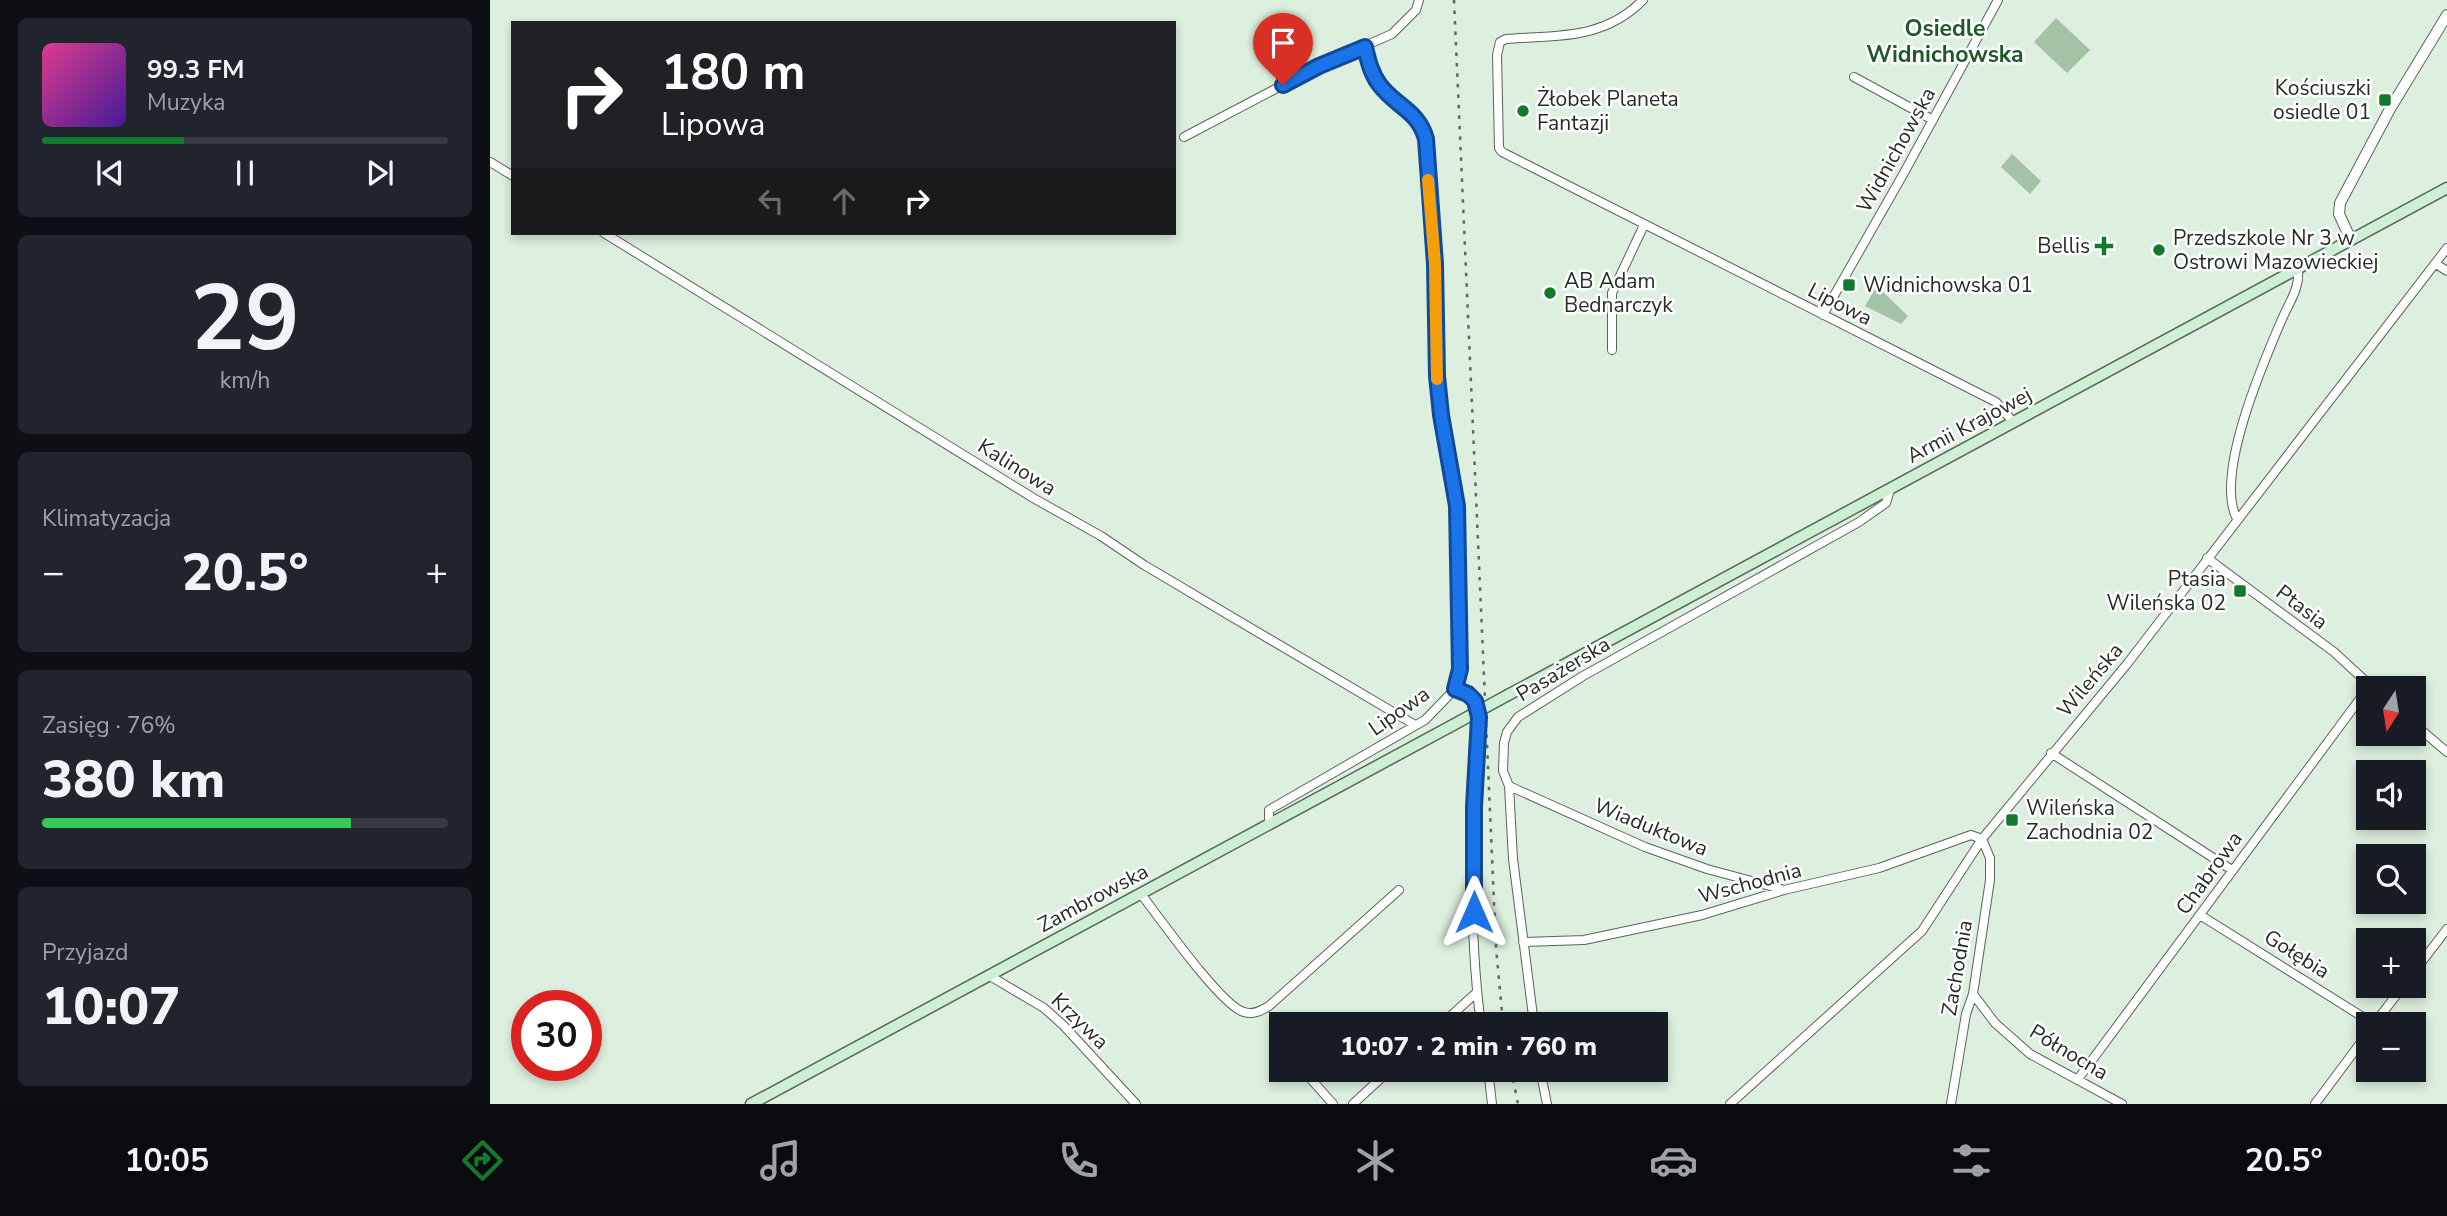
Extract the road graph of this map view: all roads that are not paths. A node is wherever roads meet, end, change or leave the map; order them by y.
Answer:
1 (1419, 0) edge
2 (1643, 0) edge
3 (1997, 0) edge
4 (2447, 15) edge
5 (1365, 47) junction
6 (1854, 77) dead end
7 (1933, 120) junction
8 (1184, 137) dead end
9 (490, 162) edge
10 (511, 175) edge
11 (2447, 188) edge
12 (1644, 225) junction
13 (607, 235) edge
14 (2351, 240) junction
15 (2447, 248) edge
16 (2436, 264) junction
17 (2298, 269) junction
18 (2447, 271) edge
19 (1823, 316) junction
20 (1612, 350) dead end
21 (2013, 422) junction
22 (1890, 490) junction
23 (2237, 519) junction
24 (2207, 558) junction
25 (2359, 676) edge
26 (1455, 689) junction
27 (2356, 706) edge
28 (1415, 725) junction
29 (1453, 725) joint
30 (2426, 734) edge
31 (2447, 752) edge
32 (2051, 753) junction
33 (1509, 786) junction
34 (1269, 825) junction
35 (1982, 839) junction
36 (2232, 870) junction
37 (1399, 890) dead end
38 (1784, 890) junction
39 (1141, 894) junction
40 (2200, 915) junction
41 (2447, 929) edge
42 (1523, 942) junction
43 (2426, 956) edge
44 (990, 975) junction
45 (1478, 992) junction
46 (1973, 994) junction
47 (2394, 998) edge
48 (1456, 1012) edge
49 (1480, 1012) edge
50 (1532, 1012) edge
51 (2383, 1012) edge
52 (2356, 1013) edge
53 (2356, 1048) edge
54 (2078, 1079) junction
55 (1314, 1082) edge
56 (1377, 1082) edge
57 (1489, 1082) edge
58 (1543, 1082) edge
59 (751, 1104) edge
60 (1136, 1104) edge
61 (1333, 1104) edge
62 (1353, 1104) edge
63 (1492, 1104) edge
64 (1547, 1104) edge
65 (1730, 1104) edge
66 (1951, 1104) edge
67 (2122, 1104) edge
68 (2315, 1104) edge

1 - 5 street
2 - 12 street, Lipowa
3 - 7 street, Widnichowska
4 - 14 street
5 - 8 street
5 - 26 street, Lipowa
6 - 7 street
7 - 19 street, Widnichowska
9 - 10 street
11 - 14 main road, Armii Krajowej
12 - 19 street, Lipowa
12 - 20 street
13 - 28 street, Kalinowa
14 - 17 main road, Armii Krajowej
15 - 16 street, Wileńska
16 - 18 street
16 - 23 street, Wileńska
17 - 21 main road, Armii Krajowej
17 - 23 street
19 - 21 street, Lipowa
21 - 22 main road, Armii Krajowej
22 - 29 main road, Armii Krajowej, bridge
22 - 33 street, Pasażerska
23 - 24 street, Wileńska
24 - 25 street, Ptasia
24 - 32 street, Wileńska
26 - 28 street, Lipowa
26 - 45 street
27 - 36 street, Chabrowa
28 - 34 street, Lipowa
29 - 34 main road, Zambrowska
30 - 31 street
32 - 35 street, Wileńska
32 - 36 street
33 - 38 street, Wiaduktowa
33 - 42 street, Pasażerska
34 - 39 main road, Zambrowska
35 - 38 street, Wschodnia
35 - 46 street, Zachodnia
35 - 65 street, Wileńska
36 - 40 street, Chabrowa
37 - 39 street
38 - 42 street, Wschodnia
39 - 44 main road, Zambrowska
40 - 52 street, Gołębia
40 - 54 street, Chabrowa
41 - 43 street
42 - 50 street, Pasażerska
44 - 59 main road, Zambrowska
44 - 60 street, Krzywa
45 - 48 street
45 - 49 street
46 - 54 street, Północna
46 - 66 street, Zachodnia
47 - 51 street
53 - 68 street
54 - 67 street, Północna
55 - 61 street
56 - 62 street
57 - 63 street
58 - 64 street

